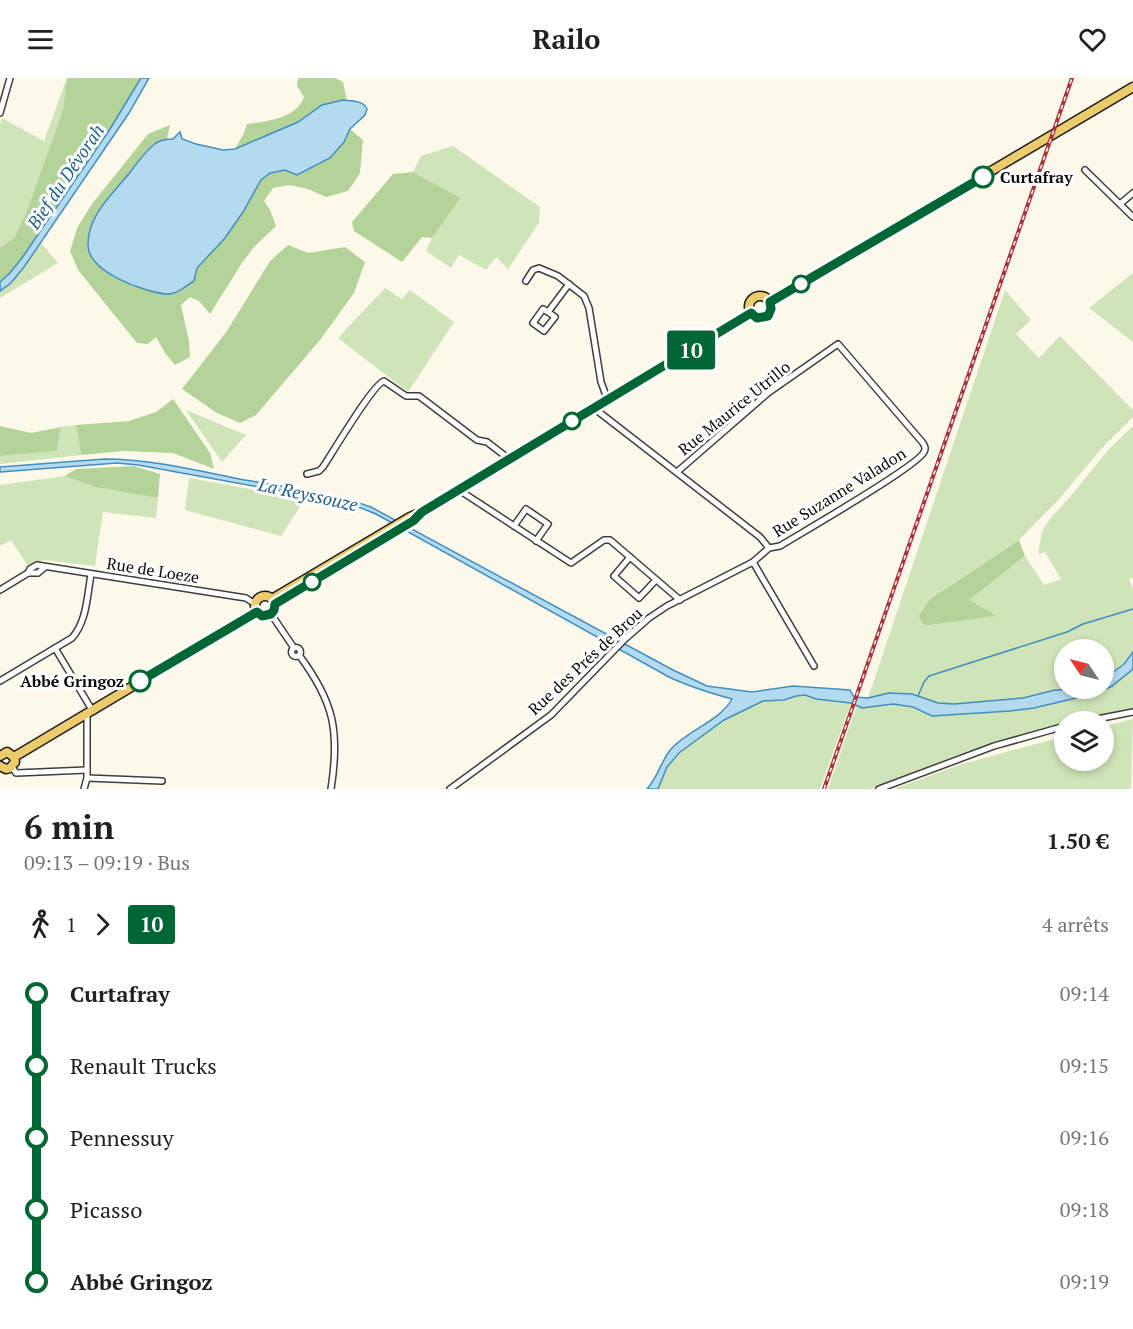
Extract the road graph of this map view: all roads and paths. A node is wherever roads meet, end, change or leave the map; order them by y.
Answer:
1 (10, 78) edge
2 (1133, 87) edge
3 (0, 113) edge
4 (1085, 170) dead end
5 (1133, 193) edge
6 (1120, 204) junction
7 (1133, 217) edge
8 (526, 281) dead end
9 (569, 284) junction
10 (770, 302) junction
11 (548, 312) dead end
12 (751, 313) junction
13 (838, 345) joint
14 (608, 401) junction
15 (595, 409) junction
16 (509, 459) junction
17 (677, 472) junction
18 (307, 474) dead end
19 (459, 490) junction
20 (514, 526) junction
21 (536, 541) junction
22 (769, 548) junction
23 (630, 557) junction
24 (753, 562) junction
25 (91, 574) junction
26 (656, 580) junction
27 (0, 590) edge
28 (680, 600) junction
29 (273, 602) junction
30 (256, 608) junction
31 (271, 614) junction
32 (55, 648) junction
33 (814, 666) dead end
34 (0, 681) edge
35 (90, 712) junction
36 (1133, 712) edge
37 (1114, 716) edge
38 (1054, 729) edge
39 (1, 754) edge
40 (14, 757) junction
41 (0, 766) edge
42 (12, 767) junction
43 (87, 770) junction
44 (87, 778) junction
45 (162, 781) dead end
46 (84, 789) edge
47 (331, 789) edge
48 (450, 789) edge
49 (879, 789) edge

1 - 3 street
2 - 10 main road
4 - 6 street
5 - 6 street
6 - 7 street
8 - 9 street
9 - 11 street
9 - 14 street
10 - 12 main road
10 - 12 main road
12 - 14 main road
13 - 17 street, Rue Maurice Utrillo
13 - 22 street, Rue Suzanne Valadon
14 - 15 main road
15 - 16 main road
15 - 17 street
16 - 18 street
16 - 19 main road
17 - 22 street
19 - 20 street
19 - 29 main road
20 - 21 street
20 - 21 street
21 - 23 street
22 - 24 street, Rue des Prés de Brou
23 - 26 street
23 - 26 street
24 - 28 street, Rue des Prés de Brou
24 - 33 street
25 - 27 street, Rue de Loeze
25 - 30 street, Rue de Loeze
25 - 32 street
26 - 28 street
28 - 48 street, Rue des Prés de Brou
29 - 30 main road
29 - 31 main road
30 - 31 main road
30 - 35 main road
31 - 47 street
32 - 34 street
32 - 35 street
35 - 40 main road
35 - 43 street
36 - 37 street
38 - 49 street
39 - 40 main road
40 - 42 main road
41 - 42 main road
42 - 43 street
43 - 44 street
44 - 45 street
44 - 46 street

